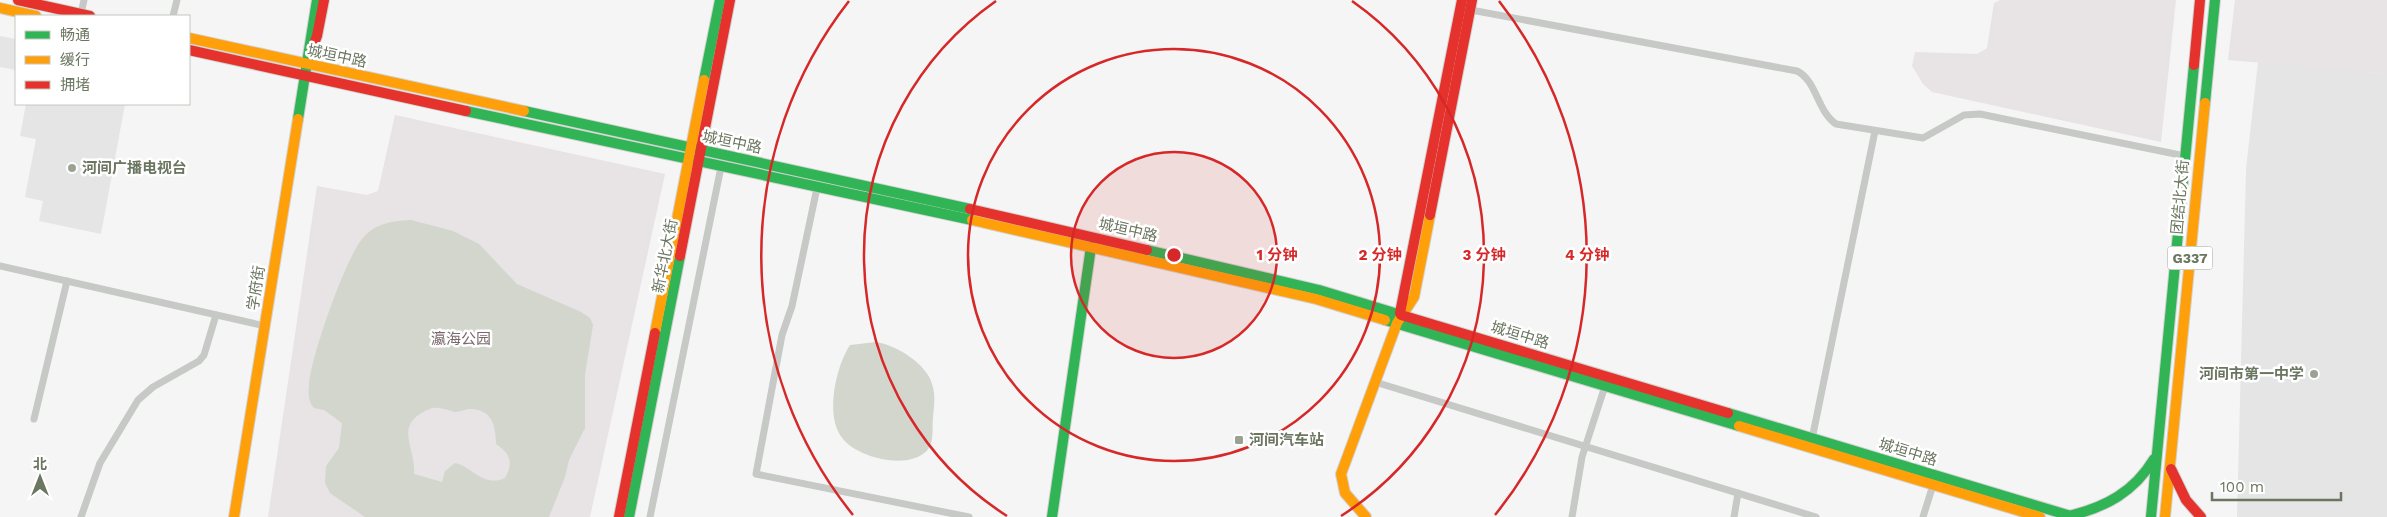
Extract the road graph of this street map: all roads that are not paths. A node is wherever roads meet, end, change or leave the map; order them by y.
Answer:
1 (18, 0) edge
2 (84, 0) edge
3 (176, 0) edge
4 (316, 0) edge
5 (324, 0) edge
6 (720, 0) edge
7 (730, 0) edge
8 (1462, 0) edge
9 (2200, 0) edge
10 (2215, 0) edge
11 (1472, 5) edge
12 (0, 8) edge
13 (32, 15) edge
14 (86, 15) edge
15 (173, 15) edge
16 (190, 38) edge
17 (190, 50) edge
18 (306, 64) junction
19 (304, 76) junction
20 (1875, 131) junction
21 (696, 149) junction
22 (2185, 156) junction
23 (694, 161) junction
24 (721, 167) junction
25 (817, 188) junction
26 (1091, 247) junction
27 (0, 266) edge
28 (67, 281) junction
29 (216, 315) junction
30 (1398, 319) junction
31 (265, 326) junction
32 (1375, 382) junction
33 (1605, 386) junction
34 (34, 419) dead end
35 (1812, 439) junction
36 (1585, 448) junction
37 (2157, 454) junction
38 (2170, 465) junction
39 (1933, 485) junction
40 (1738, 494) junction
41 (2072, 516) edge
42 (81, 517) edge
43 (234, 517) edge
44 (619, 517) edge
45 (628, 517) edge
46 (650, 517) edge
47 (970, 517) edge
48 (1052, 517) edge
49 (1366, 517) edge
50 (1572, 517) edge
51 (1734, 517) edge
52 (1816, 517) edge
53 (1923, 517) edge
54 (2040, 517) edge
55 (2151, 517) edge
56 (2165, 517) edge
57 (2201, 517) edge

1 - 14 main road
2 - 14 street
3 - 15 street
4 - 18 main road, 学府街
5 - 18 main road, 学府街
6 - 21 main road, 新华北大街
7 - 21 main road, 新华北大街
8 - 30 main road
9 - 22 main road, 团结北大街 / G337
10 - 38 main road, 团结北大街 / G337
11 - 20 street
11 - 30 main road
12 - 13 main road
16 - 18 main road, 城垣中路
17 - 19 main road, 城垣中路
18 - 19 main road, 学府街
18 - 21 main road, 城垣中路
19 - 23 main road, 城垣中路
19 - 31 main road, 学府街
20 - 22 street
20 - 35 street
21 - 23 main road, 新华北大街
21 - 30 main road, 城垣中路
22 - 37 main road, 团结北大街 / G337
23 - 24 main road, 城垣中路
23 - 44 main road, 新华北大街
23 - 45 main road, 新华北大街
24 - 25 main road, 城垣中路
24 - 46 street
25 - 26 main road, 城垣中路
25 - 47 street
26 - 30 main road, 城垣中路
26 - 48 main road
27 - 28 street
28 - 29 street
28 - 34 street
29 - 31 street
29 - 42 street
30 - 32 main road
30 - 33 main road, 城垣中路
30 - 35 main road, 城垣中路
31 - 43 main road, 学府街
32 - 36 street
32 - 49 main road
33 - 36 street
33 - 39 main road, 城垣中路
35 - 41 main road, 城垣中路
36 - 40 street
36 - 50 street
37 - 41 main road
37 - 55 main road, 团结北大街 / G337
38 - 56 main road, 团结北大街 / G337
38 - 57 main road
39 - 53 street
39 - 54 main road, 城垣中路
40 - 51 street
40 - 52 street

